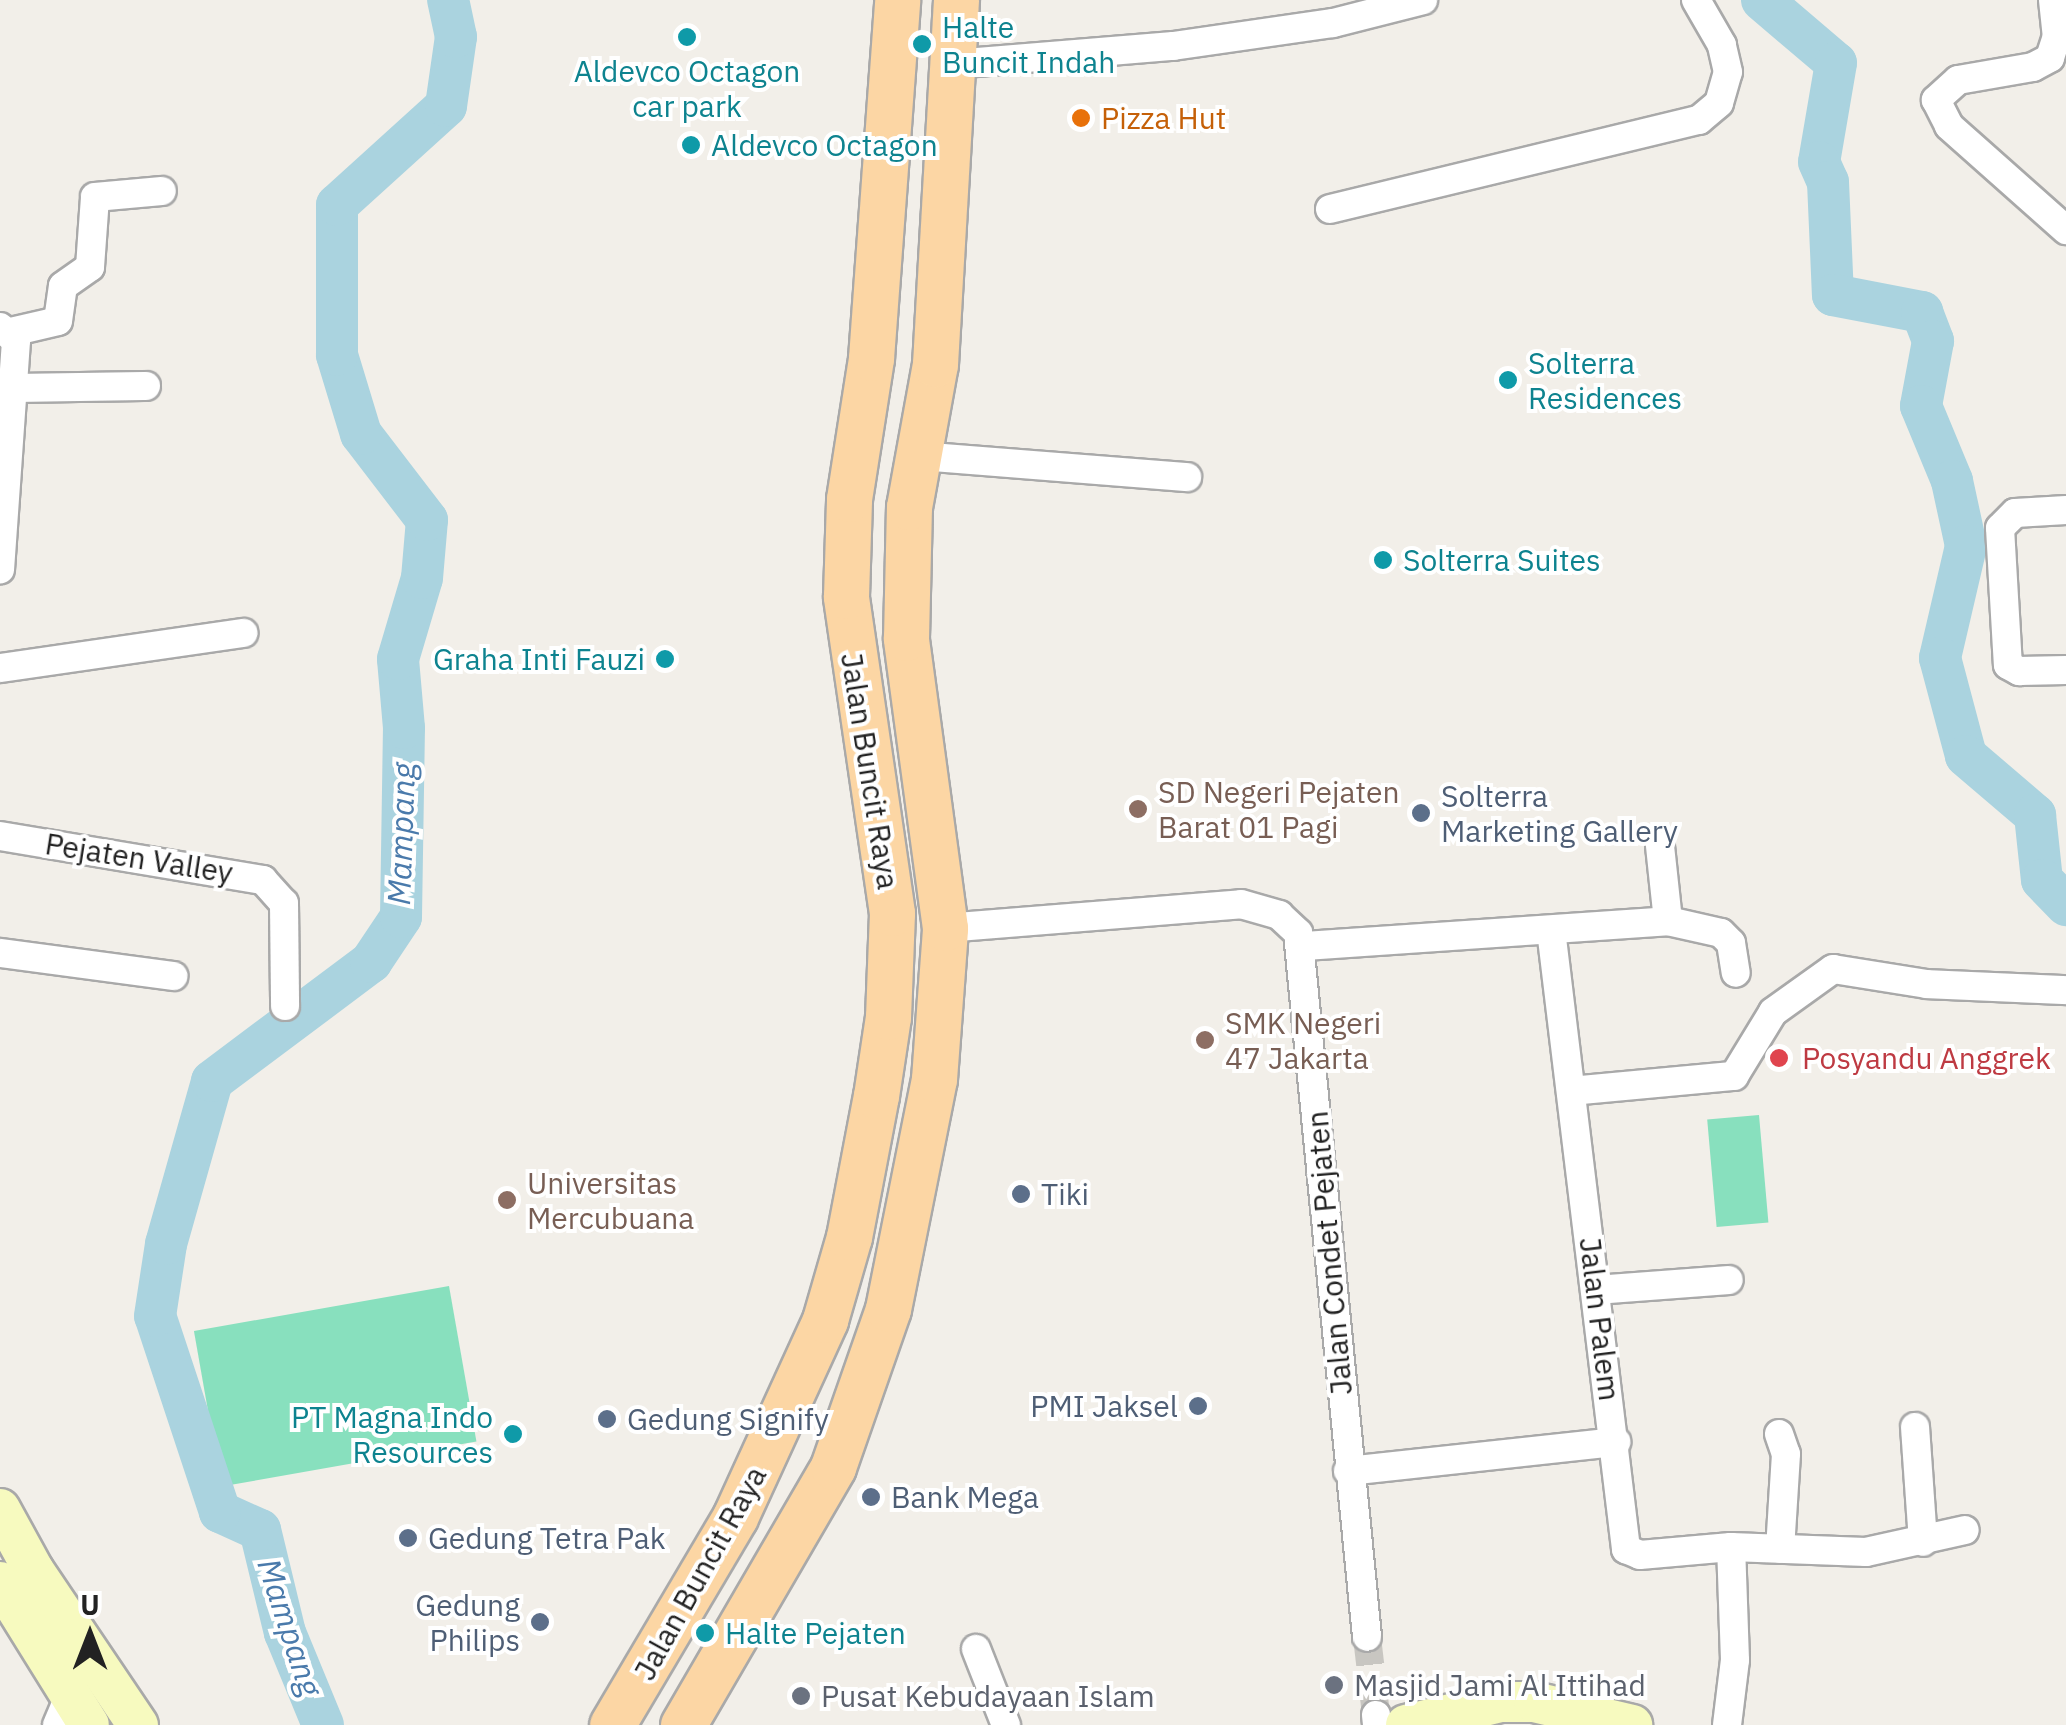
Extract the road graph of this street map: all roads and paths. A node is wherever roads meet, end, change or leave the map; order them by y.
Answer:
1 (897, 0) edge
2 (956, 0) edge
3 (1423, 0) edge
4 (1696, 0) edge
5 (2052, 0) edge
6 (953, 64) junction
7 (162, 191) dead end
8 (1330, 208) dead end
9 (2066, 230) edge
10 (6, 330) edge
11 (146, 386) dead end
12 (13, 388) junction
13 (918, 456) junction
14 (1188, 477) dead end
15 (2066, 510) edge
16 (0, 570) edge
17 (244, 633) dead end
18 (0, 668) edge
19 (2066, 670) edge
20 (927, 785) junction
21 (877, 795) junction
22 (0, 836) edge
23 (1660, 846) dead end
24 (1668, 921) junction
25 (945, 928) junction
26 (1551, 930) junction
27 (1304, 946) junction
28 (0, 953) edge
29 (1736, 972) dead end
30 (173, 976) dead end
31 (2066, 990) edge
32 (285, 1006) dead end
33 (1571, 1091) junction
34 (1729, 1280) dead end
35 (1596, 1290) junction
36 (1916, 1427) dead end
37 (1779, 1434) dead end
38 (1616, 1442) junction
39 (1348, 1471) junction
40 (0, 1509) edge
41 (1965, 1530) dead end
42 (1923, 1542) junction
43 (1731, 1548) junction
44 (1780, 1549) junction
45 (0, 1582) edge
46 (1367, 1638) tunnel mouth
47 (976, 1650) dead end
48 (72, 1714) edge
49 (1571, 1717) edge
50 (1386, 1722) edge
51 (1625, 1724) edge
52 (138, 1725) edge
53 (612, 1725) edge
54 (683, 1725) edge
55 (1006, 1725) edge
56 (1727, 1725) edge

1 - 21 main road, Jalan Buncit Raya
2 - 6 main road, Jalan Buncit Raya
3 - 6 street
4 - 8 street
5 - 9 street
6 - 13 main road, Jalan Buncit Raya
7 - 10 street
10 - 12 street
11 - 12 street
12 - 16 street
13 - 14 street
13 - 20 main road, Jalan Buncit Raya
15 - 19 street
17 - 18 street
20 - 21 main road
20 - 25 main road, Jalan Buncit Raya
21 - 53 main road, Jalan Buncit Raya
22 - 32 street, Pejaten Valley
23 - 24 street
24 - 26 street
24 - 29 street
25 - 27 street
25 - 54 main road, Jalan Buncit Raya
26 - 27 street
26 - 33 street, Jalan Palem
27 - 39 street, Jalan Condet Pejaten
28 - 30 street
31 - 33 street
33 - 35 street, Jalan Palem
34 - 35 street
35 - 38 street, Jalan Palem
36 - 42 street
37 - 44 street
38 - 39 street, Jalan Palem
38 - 43 street
39 - 46 street, Jalan Condet Pejaten
40 - 52 street
41 - 42 street
42 - 44 street
43 - 44 street
43 - 56 street
45 - 48 street
47 - 55 street
49 - 50 street
49 - 51 street

